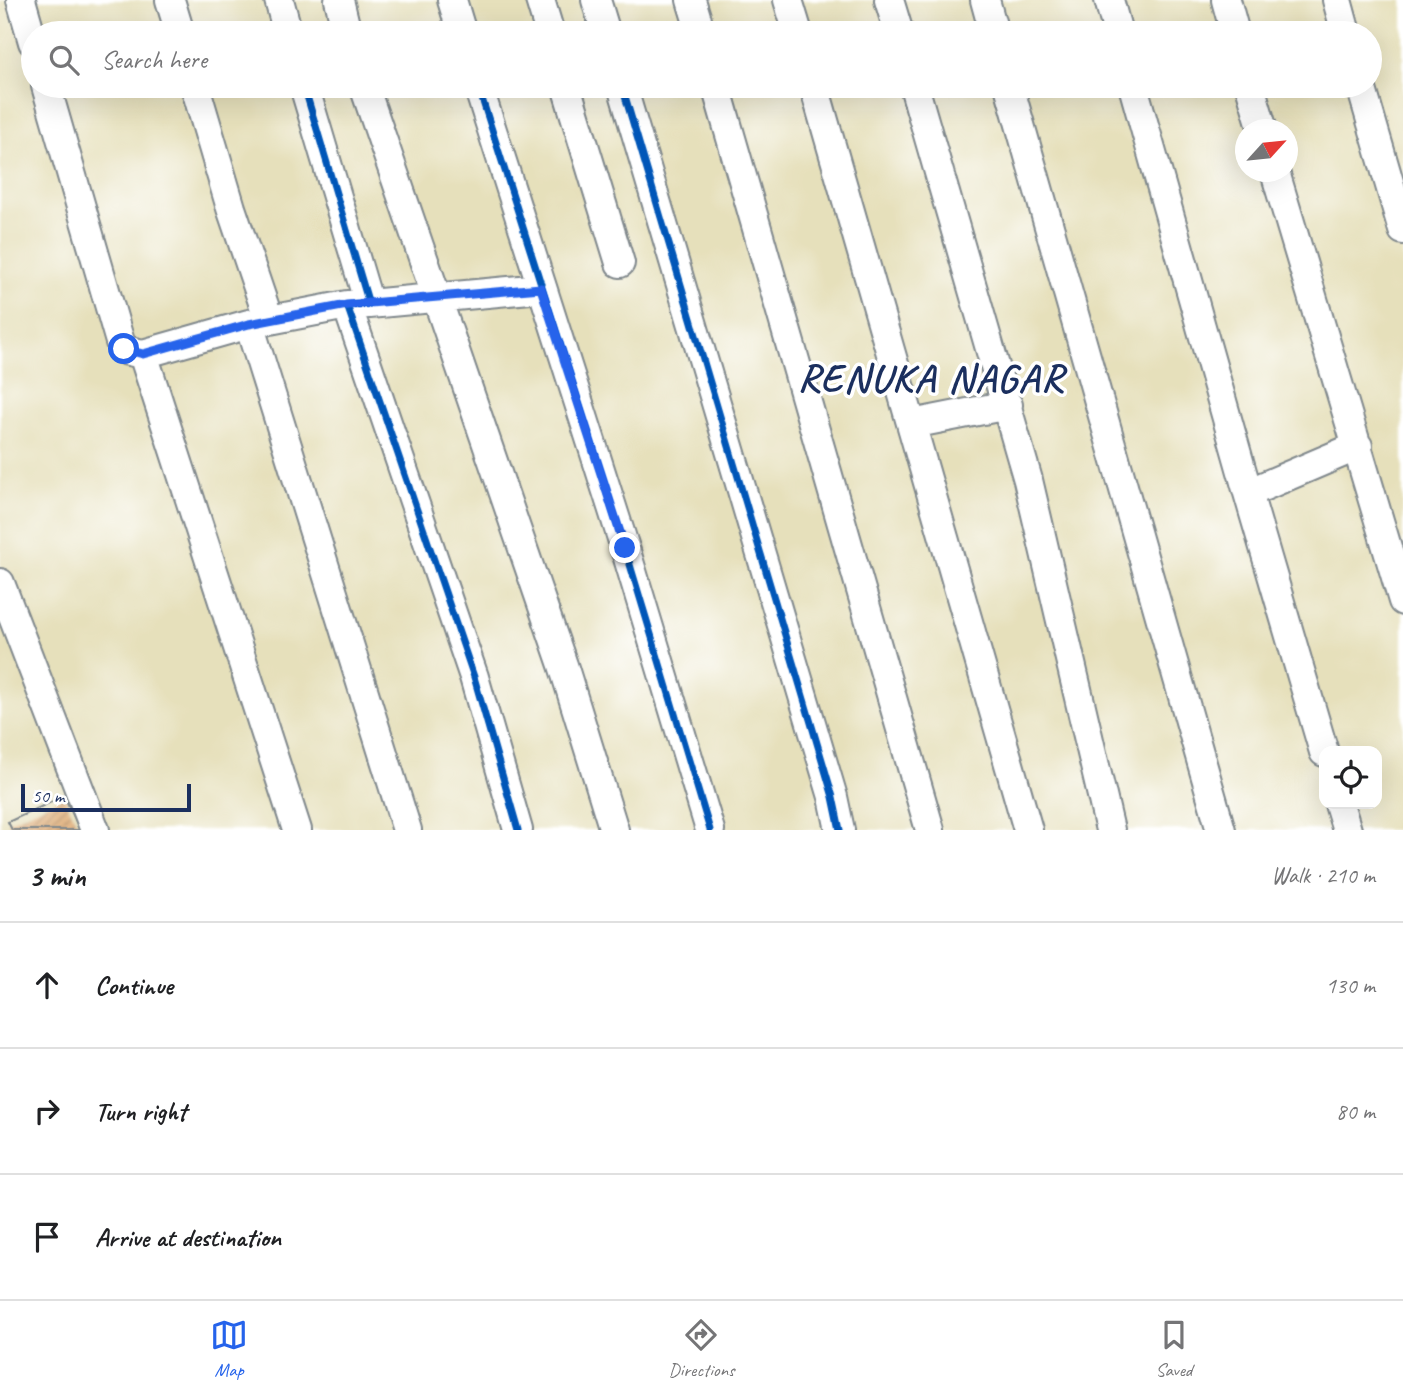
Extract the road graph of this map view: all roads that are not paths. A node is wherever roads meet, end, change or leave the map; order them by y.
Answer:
1 (21, 0) edge
2 (170, 0) edge
3 (278, 0) edge
4 (339, 0) edge
5 (452, 0) edge
6 (540, 0) edge
7 (596, 0) edge
8 (691, 0) edge
9 (788, 0) edge
10 (889, 0) edge
11 (985, 0) edge
12 (1109, 0) edge
13 (1226, 0) edge
14 (1337, 0) edge
15 (27, 21) edge
16 (176, 21) edge
17 (284, 21) edge
18 (344, 21) edge
19 (458, 21) edge
20 (547, 21) edge
21 (602, 21) edge
22 (697, 21) edge
23 (794, 21) edge
24 (895, 21) edge
25 (991, 21) edge
26 (1115, 21) edge
27 (1232, 21) edge
28 (1343, 21) edge
29 (49, 98) edge
30 (199, 98) edge
31 (307, 98) edge
32 (368, 98) edge
33 (482, 98) edge
34 (570, 98) edge
35 (626, 98) edge
36 (719, 98) edge
37 (817, 98) edge
38 (918, 98) edge
39 (1012, 98) edge
40 (1136, 98) edge
41 (1254, 98) edge
42 (1367, 98) edge
43 (1260, 119) edge
44 (1393, 161) edge
45 (1278, 182) edge
46 (1403, 230) edge
47 (620, 262) dead end
48 (541, 288) junction
49 (437, 299) junction
50 (358, 305) junction
51 (259, 322) junction
52 (143, 354) junction
53 (1008, 405) junction
54 (912, 425) junction
55 (1358, 446) junction
56 (1248, 493) junction
57 (3, 597) edge
58 (1403, 601) edge
59 (1322, 746) edge
60 (1341, 809) edge
61 (95, 830) edge
62 (297, 830) edge
63 (407, 830) edge
64 (518, 830) edge
65 (614, 830) edge
66 (710, 830) edge
67 (840, 830) edge
68 (930, 830) edge
69 (1028, 830) edge
70 (1110, 830) edge
71 (1221, 830) edge
72 (1347, 830) edge

1 - 15 street
2 - 16 street
3 - 17 street
4 - 18 street
5 - 19 street
6 - 20 street
7 - 21 street
8 - 22 street
9 - 23 street
10 - 24 street
11 - 25 street
12 - 26 street
13 - 27 street
14 - 28 street
29 - 52 street
30 - 51 street
31 - 50 street
32 - 49 street
33 - 48 street
34 - 47 street
35 - 67 street
36 - 68 street
37 - 54 street
38 - 53 street
39 - 71 street
40 - 56 street
41 - 43 street
42 - 44 street
44 - 46 street
45 - 55 street
48 - 49 street
48 - 66 street
49 - 50 street
49 - 65 street
50 - 51 street
50 - 64 street
51 - 52 street
51 - 63 street
52 - 62 street
53 - 54 street
53 - 70 street
54 - 69 street
55 - 56 street
55 - 58 street
56 - 59 street
57 - 61 street
60 - 72 street

